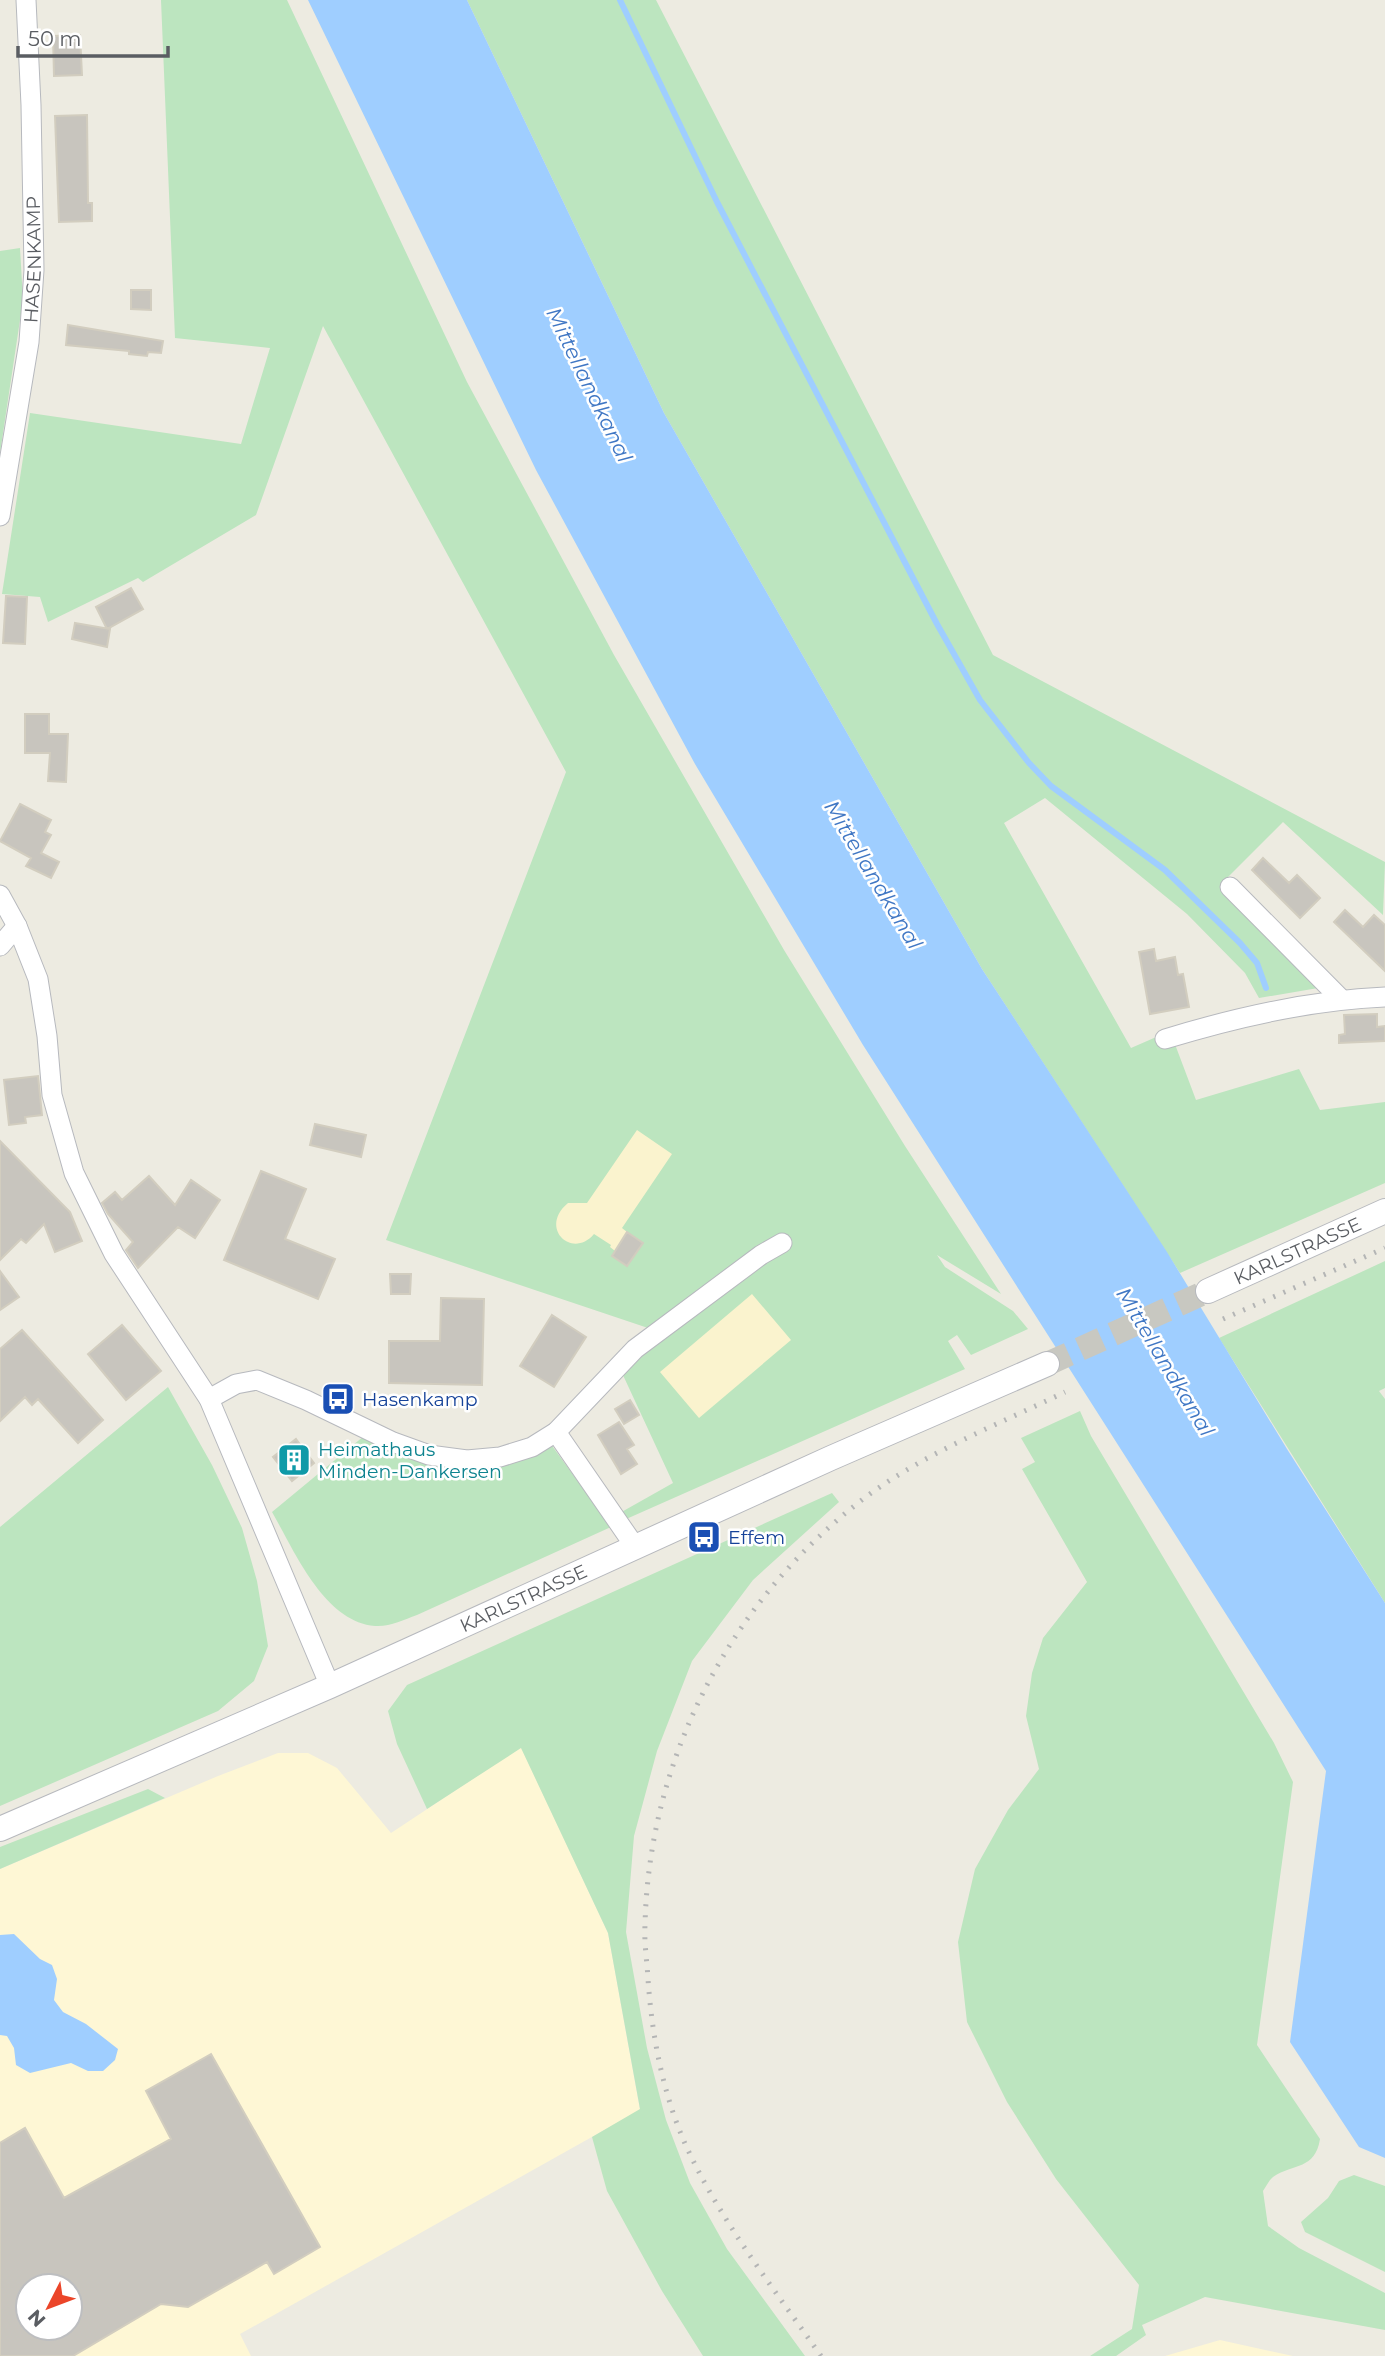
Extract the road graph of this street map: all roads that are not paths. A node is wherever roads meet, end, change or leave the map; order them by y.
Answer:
1 (26, 0) edge
2 (0, 516) edge
3 (1230, 887) dead end
4 (0, 895) edge
5 (17, 926) junction
6 (0, 946) edge
7 (1385, 997) edge
8 (1341, 999) junction
9 (1165, 1039) dead end
10 (1385, 1211) edge
11 (782, 1243) dead end
12 (1208, 1291) tunnel mouth
13 (1047, 1364) tunnel mouth
14 (209, 1399) junction
15 (556, 1432) junction
16 (636, 1548) junction
17 (330, 1686) junction
18 (0, 1829) edge

1 - 2 street, HASENKAMP
3 - 8 street
4 - 5 street
5 - 6 street
5 - 14 street
7 - 8 street
8 - 9 street
10 - 12 street, KARLSTRASSE
11 - 15 street
13 - 16 street, KARLSTRASSE
14 - 15 street
14 - 17 street
15 - 16 street
16 - 17 street, KARLSTRASSE
17 - 18 street, KARLSTRASSE

